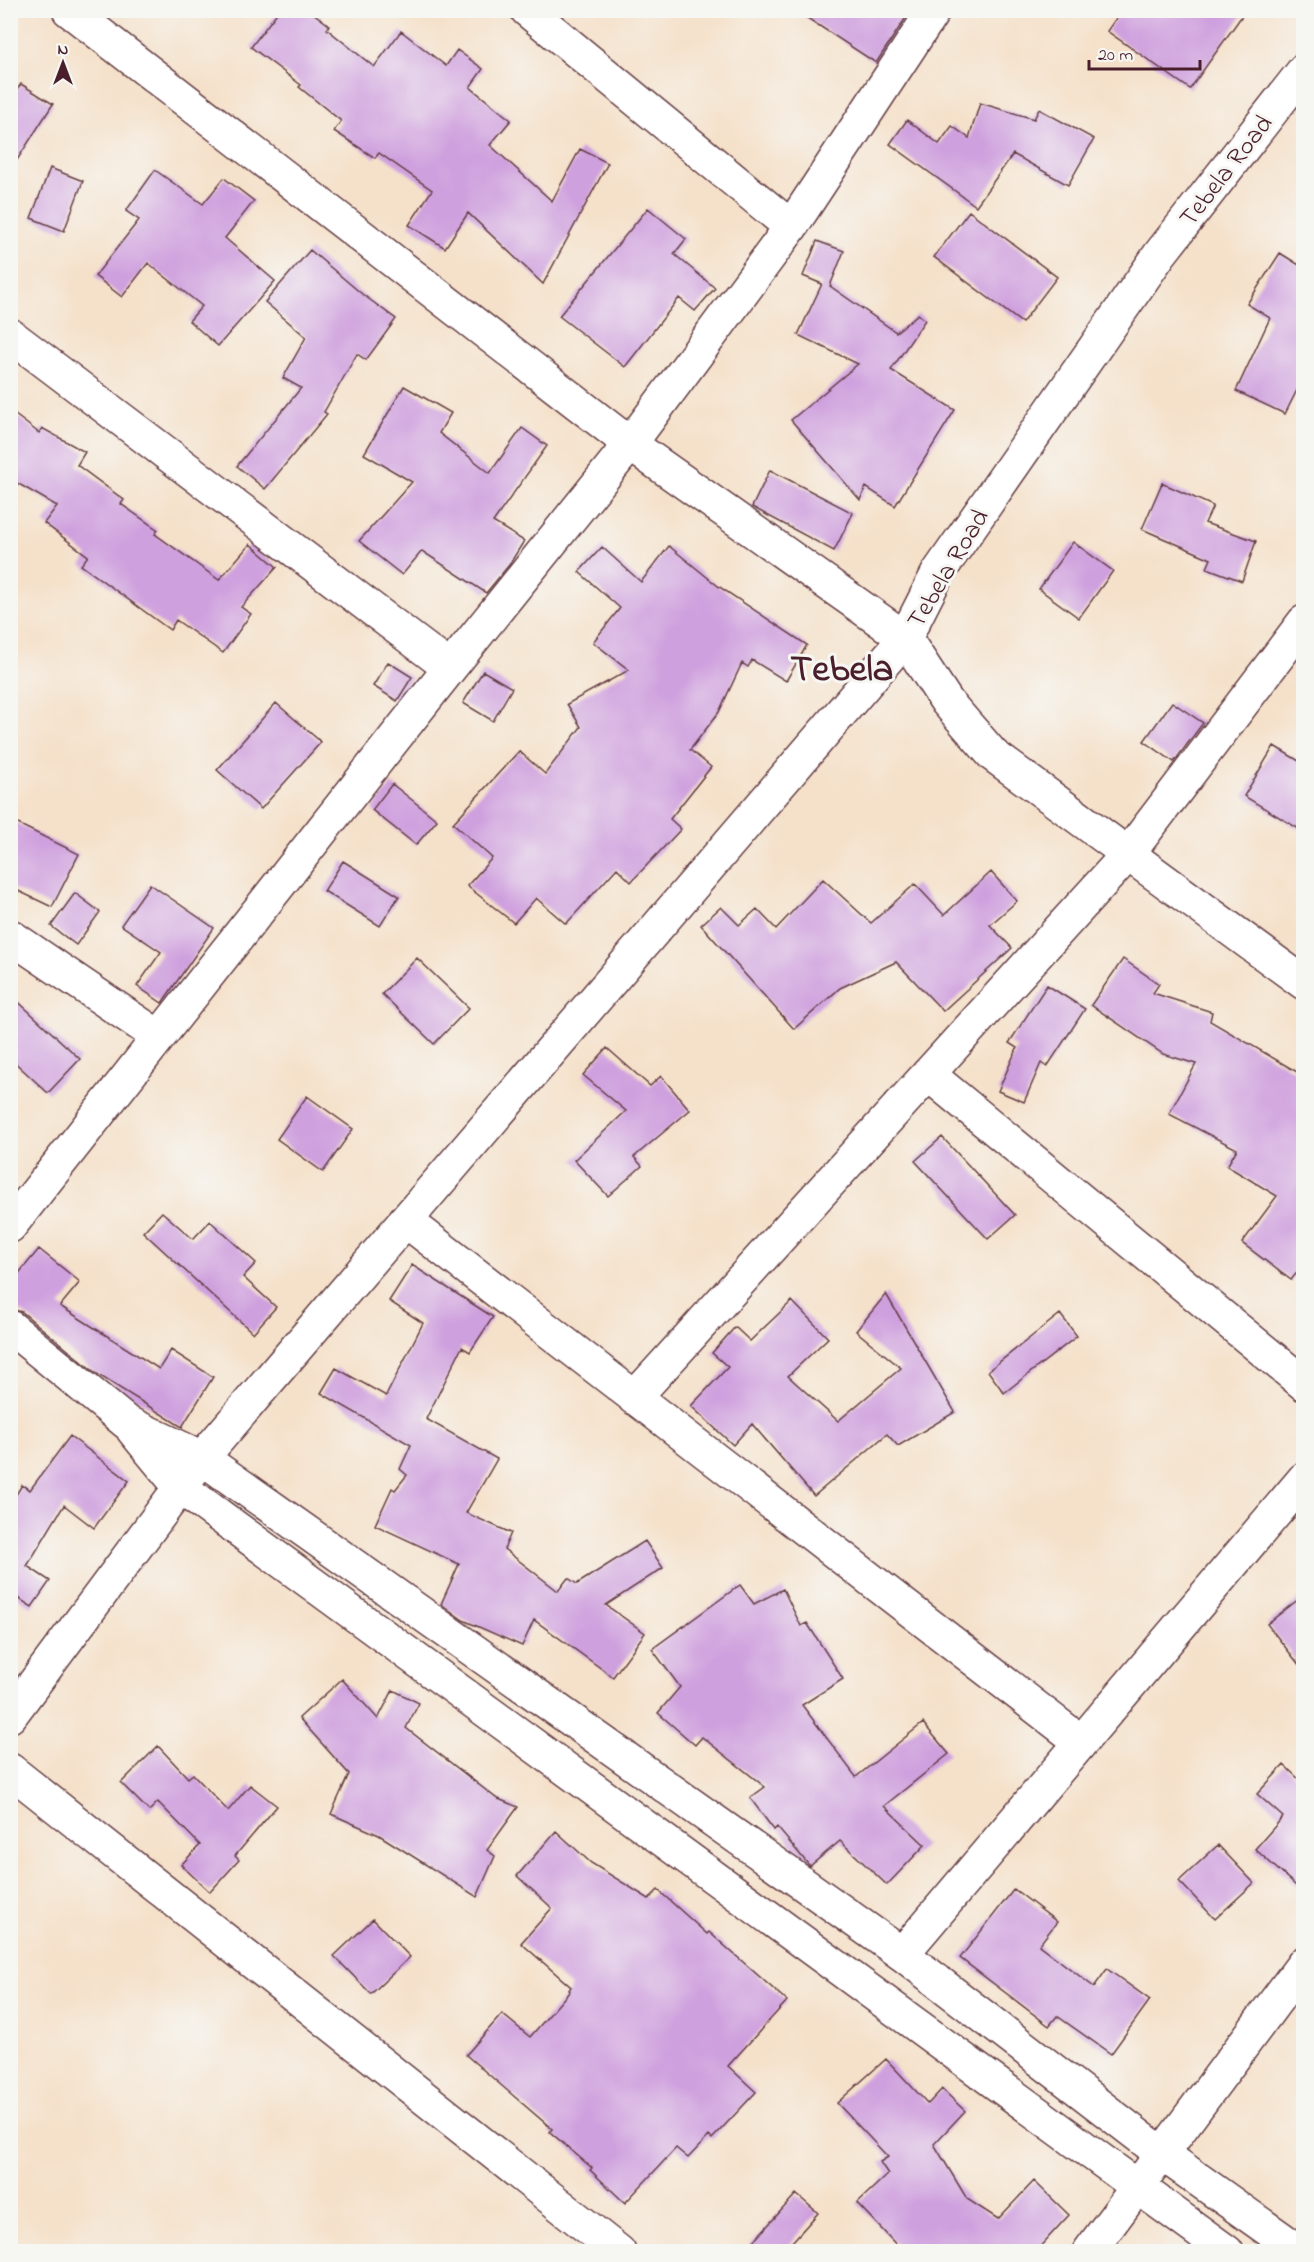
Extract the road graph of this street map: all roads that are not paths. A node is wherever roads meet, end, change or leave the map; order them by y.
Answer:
1 (69, 10) edge
2 (527, 10) edge
3 (934, 10) edge
4 (1304, 70) edge
5 (791, 227) junction
6 (10, 335) edge
7 (630, 444) junction
8 (1304, 622) edge
9 (905, 638) junction
10 (450, 668) junction
11 (1128, 854) junction
12 (10, 936) edge
13 (1304, 983) edge
14 (159, 1037) junction
15 (928, 1074) junction
16 (405, 1220) junction
17 (10, 1226) edge
18 (10, 1328) edge
19 (1304, 1384) edge
20 (634, 1398) junction
21 (126, 1422) junction
22 (202, 1458) junction
23 (1304, 1479) edge
24 (180, 1487) junction
25 (10, 1716) edge
26 (1081, 1742) junction
27 (10, 1770) edge
28 (903, 1954) junction
29 (1304, 1963) edge
30 (1161, 2153) junction
31 (1137, 2186) junction
32 (619, 2252) edge
33 (1089, 2252) edge
34 (1227, 2252) edge
35 (1300, 2252) edge

1 - 7 street
2 - 5 street
3 - 5 street
4 - 9 street, Tebela Road
5 - 7 street
6 - 10 street
7 - 9 street
7 - 10 street
8 - 11 street
9 - 11 street, Tebela Road
9 - 16 street
10 - 14 street
11 - 13 street, Tebela Road
11 - 15 street
12 - 14 street
14 - 17 street
15 - 19 street
15 - 20 street
16 - 20 street
16 - 22 street
18 - 21 street
20 - 26 street
21 - 22 street
21 - 24 street
22 - 24 street
22 - 28 street
23 - 26 street
24 - 25 street
24 - 31 street
26 - 28 street
27 - 32 street
28 - 30 street
29 - 30 street
30 - 31 street
30 - 35 street
31 - 33 street
31 - 34 street

